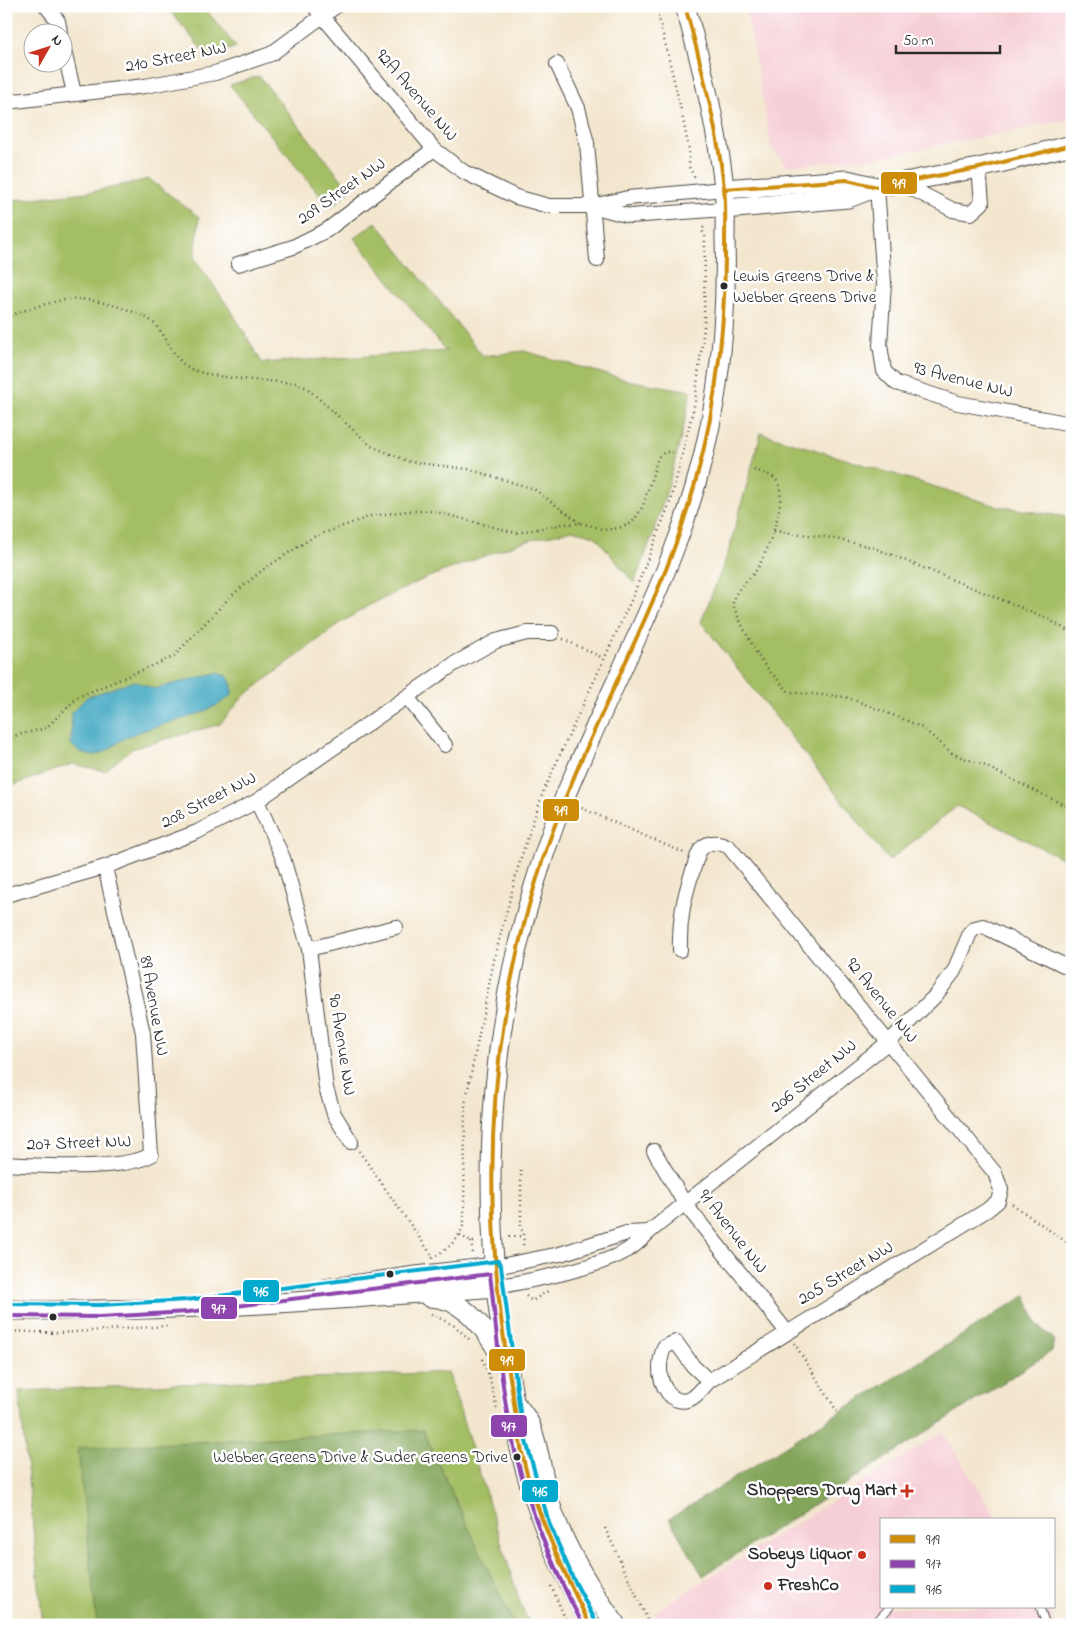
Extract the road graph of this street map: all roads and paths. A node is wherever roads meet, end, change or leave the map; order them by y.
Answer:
1 (46, 6) edge
2 (336, 6) edge
3 (656, 6) edge
4 (685, 6) edge
5 (318, 12) edge
6 (58, 22) edge
7 (557, 64) dead end
8 (69, 72) edge
9 (74, 93) junction
10 (6, 102) edge
11 (1072, 145) edge
12 (434, 149) junction
13 (978, 168) junction
14 (694, 172) dead end
15 (901, 182) junction
16 (876, 187) junction
17 (724, 189) junction
18 (592, 206) junction
19 (724, 209) junction
20 (597, 260) dead end
21 (238, 264) dead end
22 (6, 317) edge
23 (1072, 424) edge
24 (675, 452) dead end
25 (754, 470) dead end
26 (581, 524) junction
27 (774, 531) junction
28 (552, 633) joint
29 (1072, 633) edge
30 (623, 668) junction
31 (407, 697) junction
32 (6, 738) edge
33 (445, 745) dead end
34 (257, 801) junction
35 (572, 803) dead end
36 (1072, 809) edge
37 (697, 859) junction
38 (105, 866) junction
39 (6, 895) edge
40 (396, 927) dead end
41 (309, 949) junction
42 (680, 950) dead end
43 (1072, 969) edge
44 (890, 1041) junction
45 (351, 1142) joint
46 (654, 1151) dead end
47 (151, 1154) joint
48 (6, 1164) edge
49 (521, 1170) dead end
50 (1000, 1196) junction
51 (685, 1204) junction
52 (649, 1232) junction
53 (522, 1236) dead end
54 (471, 1242) dead end
55 (1072, 1246) edge
56 (432, 1258) junction
57 (436, 1262) dead end
58 (495, 1267) junction
59 (496, 1287) junction
60 (549, 1291) dead end
61 (388, 1296) junction
62 (528, 1296) dead end
63 (188, 1306) junction
64 (6, 1310) edge
65 (787, 1332) junction
66 (506, 1367) junction
67 (709, 1381) dead end
68 (514, 1402) junction
69 (837, 1411) dead end
70 (605, 1528) dead end
71 (889, 1608) edge
72 (1040, 1608) edge
73 (590, 1625) edge
74 (616, 1625) edge
75 (650, 1625) edge
76 (873, 1625) edge
77 (1046, 1625) edge

1 - 6 street
2 - 5 street, 210 Street NW
3 - 14 path
4 - 17 main road
5 - 9 street, 210 Street NW
5 - 12 street, 92A Avenue NW
7 - 18 street
8 - 9 street
9 - 10 street, 210 Street NW
11 - 13 main road
12 - 18 street, 92A Avenue NW
12 - 21 street, 209 Street NW
13 - 15 main road
13 - 15 street
15 - 16 main road
16 - 17 main road
16 - 19 main road
16 - 23 street, 93 Avenue NW
17 - 18 street, 92A Avenue NW
17 - 19 main road
18 - 19 street, 92A Avenue NW
18 - 20 street
19 - 30 main road
22 - 26 path
24 - 26 path
25 - 27 path
26 - 32 path
27 - 29 path
27 - 36 path
28 - 30 path
28 - 31 street, 208 Street NW
30 - 58 main road
31 - 33 street
31 - 34 street, 208 Street NW
34 - 38 street, 208 Street NW
34 - 41 street, 90 Avenue NW
35 - 37 path
37 - 42 street
37 - 44 street, 92 Avenue NW
38 - 39 street, 208 Street NW
38 - 47 street, 89 Avenue NW
40 - 41 street
41 - 45 street, 90 Avenue NW
43 - 44 street, 206 Street NW
44 - 50 street, 92 Avenue NW
44 - 51 street, 206 Street NW
45 - 56 path
46 - 51 street, 91 Avenue NW
47 - 48 street, 207 Street NW
49 - 53 path
50 - 55 path
50 - 65 street, 205 Street NW
51 - 52 street, 206 Street NW
51 - 65 street, 91 Avenue NW
52 - 58 street
52 - 59 street, 206 Street NW
54 - 56 path
56 - 57 path
58 - 59 main road
58 - 63 main road
59 - 61 main road
59 - 66 main road
60 - 62 path
61 - 63 main road
61 - 66 main road
63 - 64 main road
65 - 67 street, 205 Street NW
65 - 69 path
66 - 68 main road
68 - 73 main road
68 - 74 main road
70 - 75 path
71 - 76 lane
72 - 77 lane

